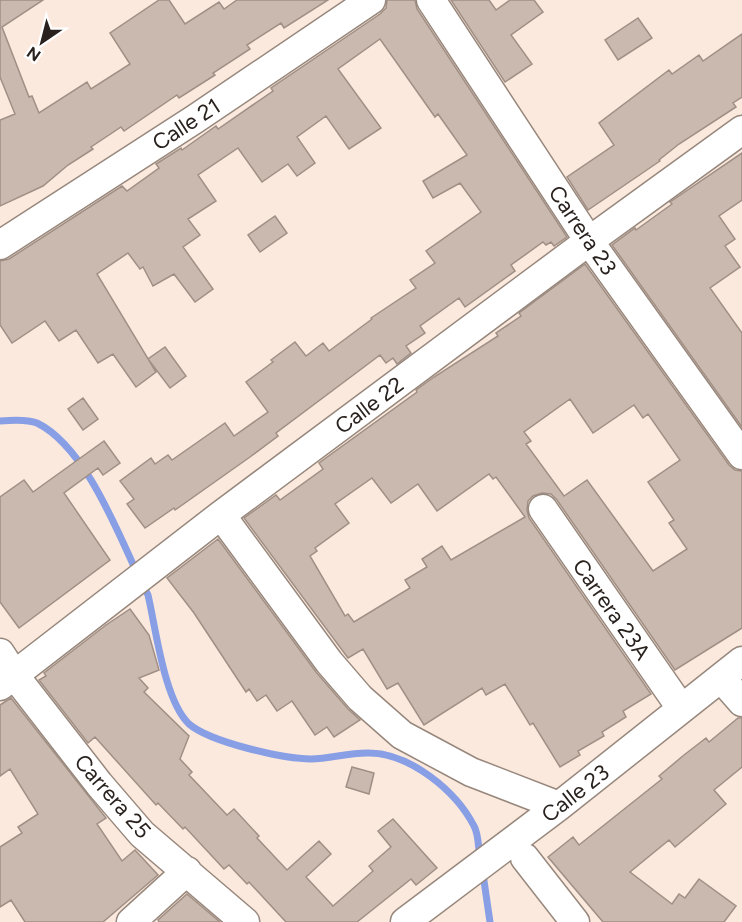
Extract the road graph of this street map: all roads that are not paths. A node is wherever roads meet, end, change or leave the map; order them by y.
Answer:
1 (371, 0) edge
2 (431, 0) edge
3 (742, 130) edge
4 (589, 241) junction
5 (0, 245) edge
6 (742, 455) edge
7 (543, 509) dead end
8 (221, 515) junction
9 (732, 669) edge
10 (5, 672) edge
11 (742, 702) edge
12 (681, 708) junction
13 (549, 813) junction
14 (525, 858) dead end
15 (187, 871) junction
16 (131, 922) edge
17 (244, 922) edge
18 (405, 922) edge
19 (575, 922) edge

1 - 5 street, Calle 21
2 - 4 street, Carrera 23
3 - 4 street, Calle 22
4 - 6 street, Carrera 23
4 - 8 street, Calle 22
7 - 12 street, Carrera 23A
8 - 10 street, Calle 22
8 - 13 street
9 - 11 street
9 - 12 street, Calle 23
10 - 15 street, Carrera 25
12 - 13 street, Calle 23
13 - 18 street, Calle 23
14 - 19 street
15 - 16 street
15 - 17 street, Carrera 25

